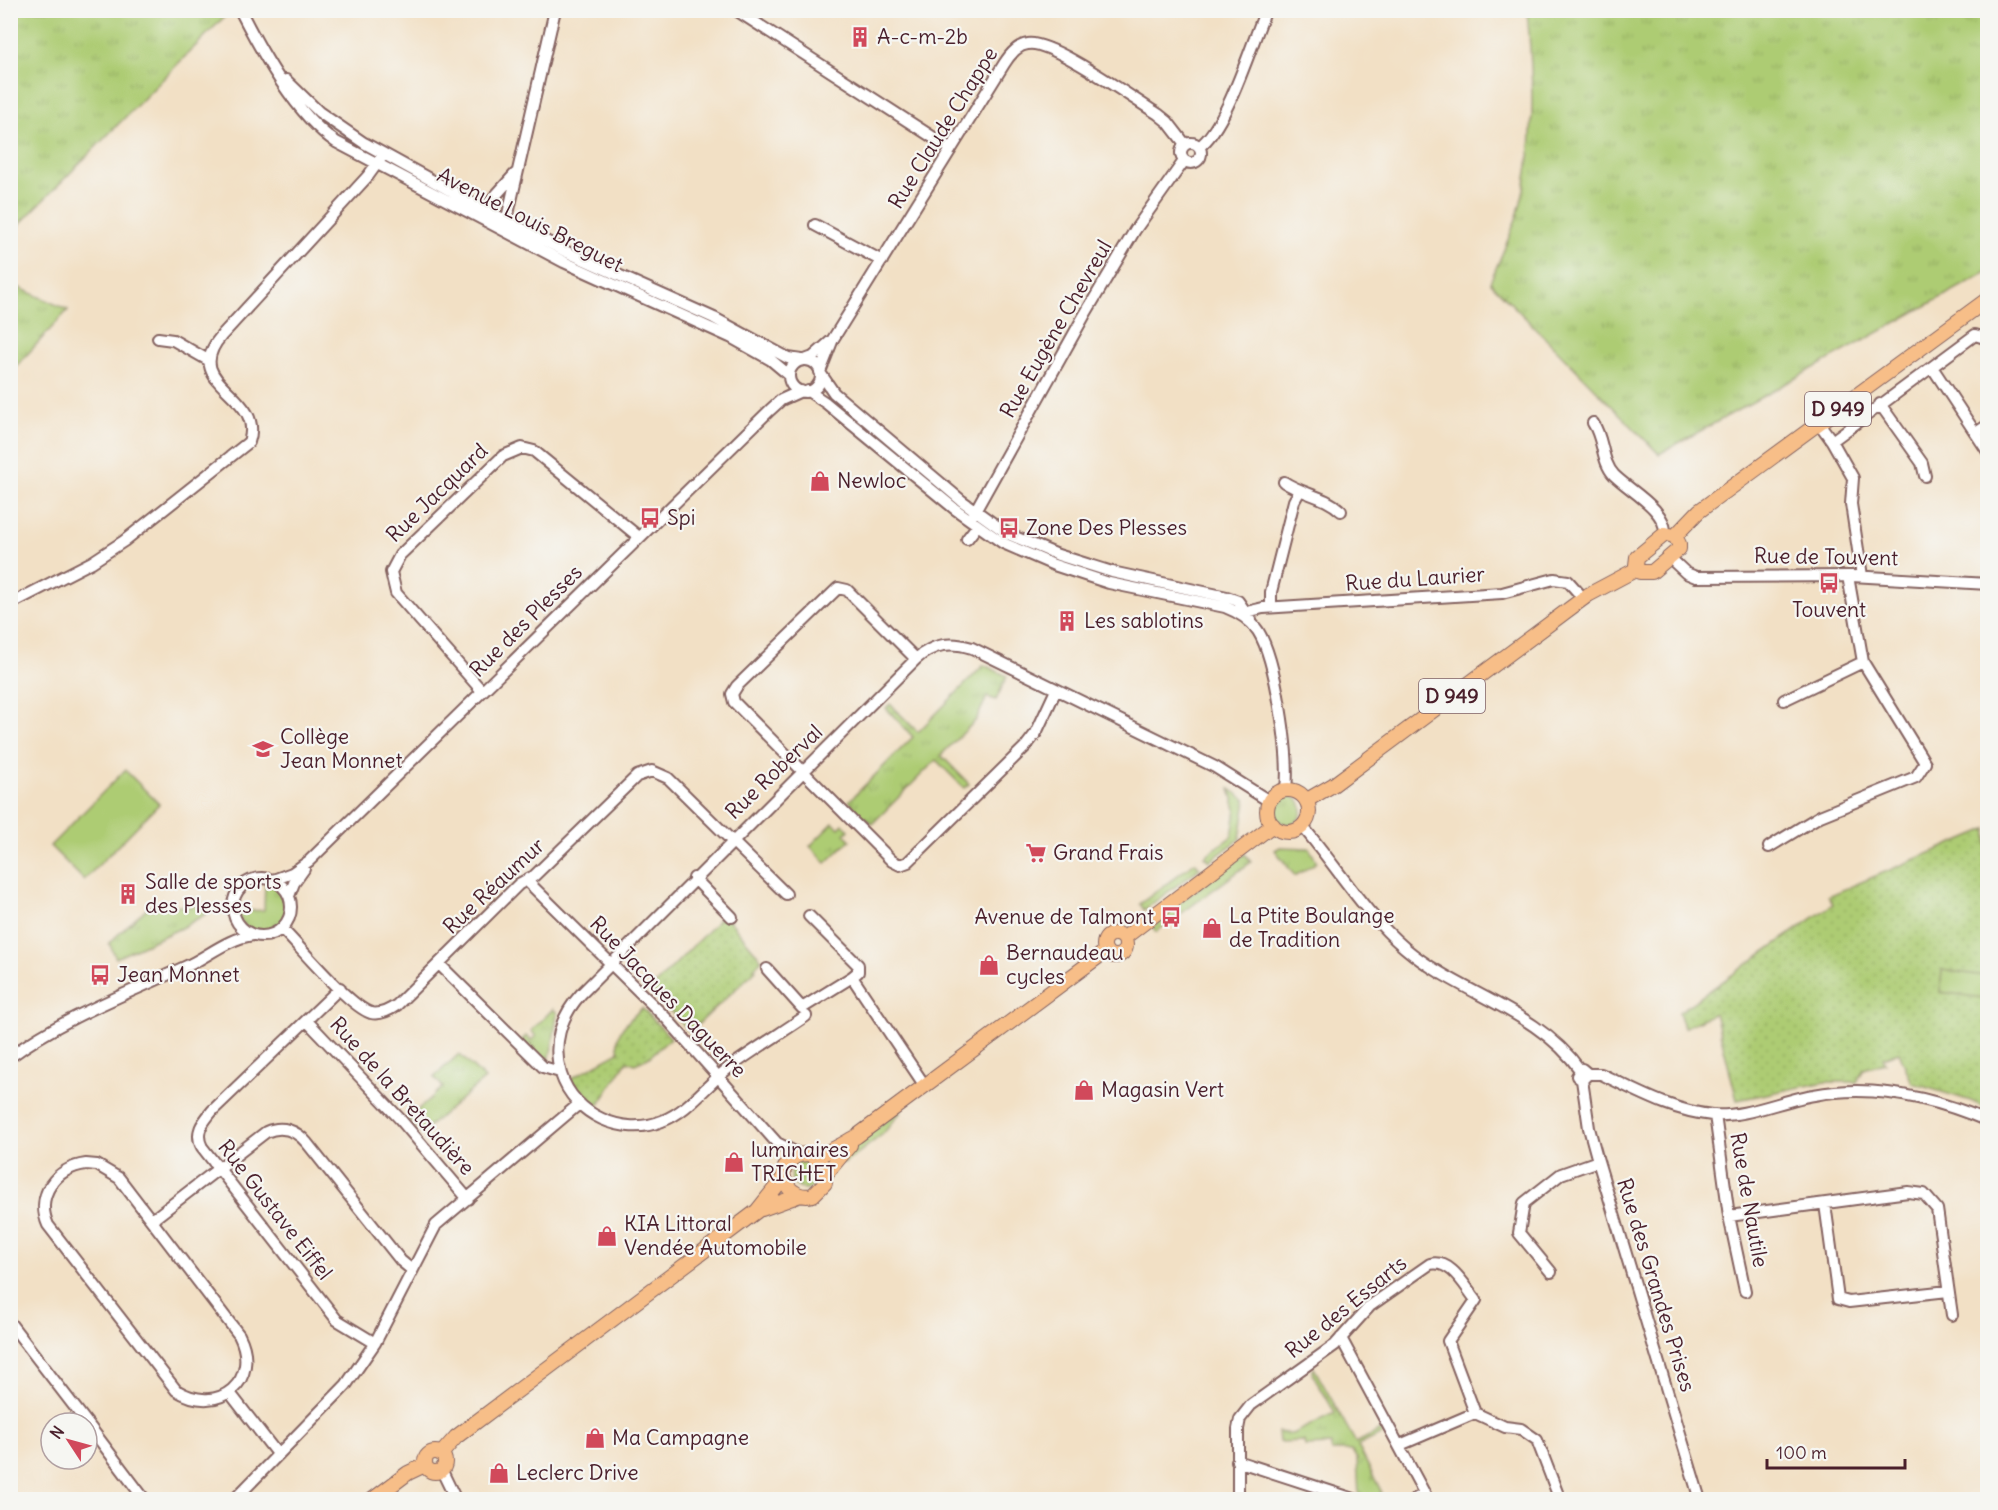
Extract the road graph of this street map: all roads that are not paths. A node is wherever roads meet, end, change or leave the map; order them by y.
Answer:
1 (240, 10) edge
2 (555, 10) edge
3 (736, 10) edge
4 (1266, 10) edge
5 (277, 72) junction
6 (1185, 144) junction
7 (1199, 147) junction
8 (951, 148) junction
9 (384, 154) junction
10 (1184, 161) junction
11 (377, 166) junction
12 (517, 171) junction
13 (480, 212) junction
14 (814, 225) dead end
15 (506, 226) junction
16 (882, 261) junction
17 (1988, 299) edge
18 (158, 338) dead end
19 (833, 339) junction
20 (1988, 339) edge
21 (208, 360) junction
22 (803, 360) junction
23 (1932, 367) junction
24 (820, 373) junction
25 (789, 376) junction
26 (804, 391) junction
27 (1880, 404) junction
28 (770, 410) junction
29 (1593, 423) dead end
30 (1819, 423) junction
31 (1988, 425) edge
32 (1976, 433) junction
33 (1832, 441) junction
34 (1988, 452) edge
35 (1925, 476) dead end
36 (1284, 482) dead end
37 (1299, 492) junction
38 (1341, 511) dead end
39 (974, 519) junction
40 (1670, 535) junction
41 (639, 537) junction
42 (967, 539) dead end
43 (1670, 558) junction
44 (1637, 569) junction
45 (1848, 576) junction
46 (1862, 576) junction
47 (1988, 584) edge
48 (1584, 599) junction
49 (10, 604) edge
50 (1270, 607) junction
51 (1244, 612) junction
52 (916, 659) junction
53 (1863, 662) junction
54 (1056, 690) junction
55 (482, 691) junction
56 (1784, 700) dead end
57 (803, 771) junction
58 (1286, 789) junction
59 (1307, 800) junction
60 (1269, 801) junction
61 (1273, 825) junction
62 (1303, 827) junction
63 (731, 842) junction
64 (1769, 847) dead end
65 (309, 861) junction
66 (694, 878) junction
67 (273, 880) junction
68 (528, 881) junction
69 (786, 894) dead end
70 (289, 896) junction
71 (809, 916) dead end
72 (234, 917) junction
73 (732, 917) dead end
74 (282, 928) junction
75 (253, 935) junction
76 (211, 952) junction
77 (610, 962) junction
78 (439, 964) junction
79 (767, 969) dead end
80 (852, 977) junction
81 (340, 988) junction
82 (806, 1016) dead end
83 (307, 1021) junction
84 (10, 1057) edge
85 (561, 1072) junction
86 (1584, 1075) junction
87 (718, 1077) junction
88 (925, 1086) junction
89 (579, 1104) junction
90 (1715, 1115) junction
91 (1988, 1121) edge
92 (857, 1136) junction
93 (777, 1143) junction
94 (807, 1155) junction
95 (1598, 1161) junction
96 (219, 1169) junction
97 (785, 1172) junction
98 (826, 1174) junction
99 (798, 1196) junction
100 (468, 1198) junction
101 (1825, 1204) junction
102 (757, 1211) junction
103 (1729, 1216) junction
104 (152, 1220) junction
105 (412, 1270) junction
106 (1551, 1272) dead end
107 (1745, 1291) dead end
108 (1948, 1291) junction
109 (1952, 1315) dead end
110 (10, 1323) edge
111 (1341, 1338) junction
112 (375, 1343) junction
113 (230, 1393) junction
114 (78, 1411) edge
115 (1475, 1413) junction
116 (99, 1439) edge
117 (1400, 1444) junction
118 (441, 1454) junction
119 (278, 1455) junction
120 (1237, 1461) junction
121 (425, 1465) junction
122 (441, 1469) junction
123 (1426, 1497) edge
124 (145, 1500) edge
125 (234, 1500) edge
126 (372, 1500) edge
127 (456, 1500) edge
128 (1238, 1500) edge
129 (1357, 1500) edge
130 (1413, 1500) edge
131 (1560, 1500) edge
132 (1700, 1500) edge

1 - 5 street, Avenue Louis Breguet
2 - 12 street
3 - 8 street
4 - 7 street
5 - 9 street, Avenue Louis Breguet
5 - 11 street, Avenue Louis Breguet
6 - 7 street
6 - 8 street, Rue Claude Chappe
6 - 10 street
7 - 10 street
8 - 16 street, Rue Claude Chappe
9 - 11 street
9 - 13 street, Avenue Louis Breguet
10 - 39 street, Rue Eugène Chevreul
11 - 13 street, Avenue Louis Breguet
11 - 21 street
12 - 13 street
12 - 15 street
13 - 15 street, Avenue Louis Breguet
14 - 16 street
15 - 22 street, Avenue Louis Breguet
15 - 25 street, Avenue Louis Breguet
16 - 19 street, Rue Claude Chappe
17 - 30 main road, D 949
18 - 21 street
19 - 22 street, Rue Claude Chappe
19 - 24 street, Rue Claude Chappe
20 - 23 street
21 - 49 street
22 - 24 street
22 - 25 street
23 - 27 street
23 - 32 street
24 - 26 street
24 - 39 street
25 - 26 street
25 - 28 street, Rue des Plesses
26 - 28 street, Rue des Plesses
26 - 39 street
27 - 33 street
27 - 35 street
28 - 41 street, Rue des Plesses
29 - 40 street
30 - 33 street
30 - 40 main road, D 949
31 - 32 street
32 - 34 street
33 - 46 street
36 - 37 street
37 - 38 street
37 - 50 street
39 - 42 street, Rue Eugène Chevreul
39 - 51 street
40 - 43 main road
40 - 44 main road
41 - 55 street, Rue des Plesses
41 - 55 street, Rue Jacquard
43 - 44 main road
43 - 45 street, Rue de Touvent
44 - 48 main road, D 949
45 - 46 street, Rue de Touvent
45 - 53 street
46 - 47 street, Rue de Touvent
48 - 50 street, Rue du Laurier
48 - 59 main road, D 949
50 - 51 street, Rue du Laurier
51 - 58 street
52 - 54 street, Rue Roberval
52 - 57 street, Rue Roberval
52 - 57 street
53 - 56 street
53 - 64 street
54 - 57 street
54 - 60 street, Rue Roberval
55 - 65 street, Rue des Plesses
57 - 63 street, Rue Roberval
58 - 59 main road
58 - 60 main road
59 - 62 main road
60 - 61 main road
61 - 62 main road
61 - 88 main road
62 - 86 street
63 - 66 street, Rue Roberval
63 - 68 street, Rue Réaumur
63 - 69 street
65 - 67 street, Rue des Plesses
65 - 70 street, Rue des Plesses
66 - 73 street
66 - 77 street, Rue Roberval
67 - 70 street
67 - 72 street
68 - 77 street, Rue Jacques Daguerre
68 - 78 street, Rue Réaumur
70 - 74 street
71 - 80 street
72 - 75 street
72 - 76 street
74 - 75 street
74 - 81 street, Rue Réaumur
75 - 76 street
76 - 84 street
77 - 85 street, Rue Roberval
77 - 87 street, Rue Jacques Daguerre
78 - 81 street, Rue Réaumur
78 - 85 street
79 - 80 street
80 - 88 street
81 - 83 street, Rue Gustave Eiffel
82 - 87 street, Rue Roberval
83 - 96 street, Rue Gustave Eiffel
83 - 100 street, Rue de la Bretaudière
85 - 89 street, Rue Roberval
86 - 90 street
86 - 95 street, Rue des Grandes Prises
87 - 89 street, Rue Roberval
87 - 93 street, Rue Jacques Daguerre
88 - 92 main road
89 - 100 street
90 - 91 street
90 - 103 street, Rue de Nautile
92 - 94 main road
92 - 98 main road
93 - 94 street
93 - 97 street
94 - 97 main road
94 - 98 main road
95 - 106 street
95 - 132 street, Rue des Grandes Prises
96 - 104 street
96 - 105 street
96 - 112 street, Rue Gustave Eiffel
97 - 99 main road
97 - 102 main road
98 - 99 main road
99 - 102 main road
100 - 105 street
101 - 103 street
101 - 108 street
101 - 108 street
102 - 118 main road
103 - 107 street, Rue de Nautile
104 - 113 street
104 - 113 street
105 - 112 street
108 - 109 street
110 - 114 street
111 - 115 street, Rue des Essarts
111 - 117 street
111 - 120 street, Rue des Essarts
112 - 119 street
113 - 119 street
115 - 117 street
115 - 131 street
116 - 124 street
117 - 123 street
118 - 121 main road
118 - 122 main road
119 - 125 street
120 - 128 street, Rue des Essarts
120 - 129 street
121 - 122 main road
121 - 126 main road
122 - 127 street
123 - 130 street

